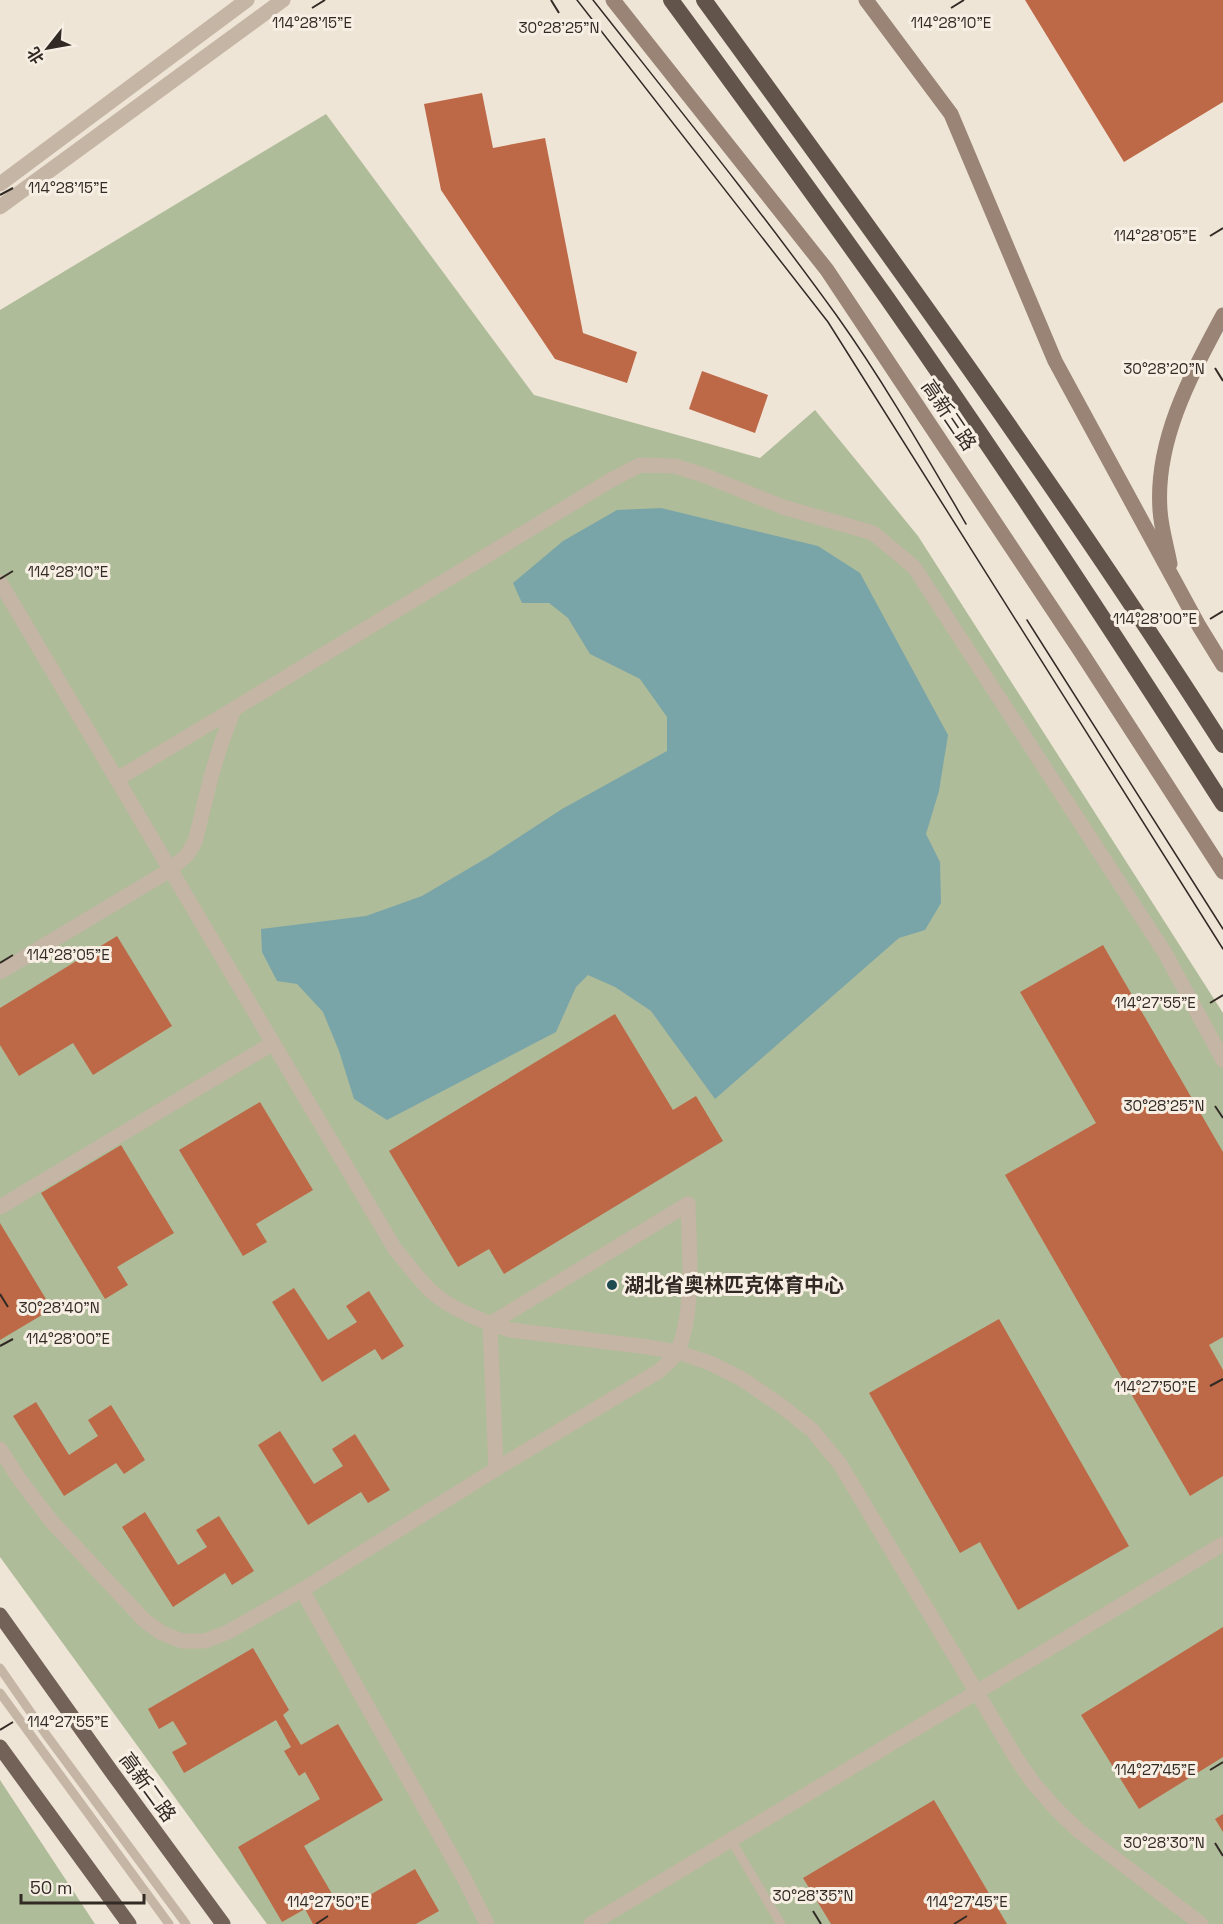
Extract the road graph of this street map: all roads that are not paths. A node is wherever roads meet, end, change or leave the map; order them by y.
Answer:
1 (247, 0) edge
2 (283, 0) edge
3 (613, 0) edge
4 (671, 0) edge
5 (704, 0) edge
6 (866, 0) edge
7 (0, 184) edge
8 (0, 207) edge
9 (1223, 315) edge
10 (1173, 579) junction
11 (0, 582) edge
12 (1223, 665) edge
13 (234, 709) junction
14 (1223, 745) edge
15 (117, 779) junction
16 (1223, 804) edge
17 (170, 870) junction
18 (1223, 872) edge
19 (0, 972) edge
20 (273, 1043) junction
21 (1223, 1060) edge
22 (0, 1207) edge
23 (490, 1324) junction
24 (678, 1352) junction
25 (0, 1449) edge
26 (496, 1469) junction
27 (1223, 1544) edge
28 (302, 1590) junction
29 (0, 1615) edge
30 (0, 1668) edge
31 (977, 1692) junction
32 (0, 1693) edge
33 (0, 1747) edge
34 (731, 1840) junction
35 (129, 1924) edge
36 (168, 1924) edge
37 (186, 1924) edge
38 (223, 1924) edge
39 (487, 1924) edge
40 (591, 1924) edge
41 (781, 1924) edge
42 (1201, 1924) edge

1 - 7 street
2 - 8 street
3 - 18 main road, 高新三路
4 - 16 highway, 高新三路
5 - 14 highway
6 - 10 main road
9 - 10 main road
10 - 12 main road
11 - 15 street
13 - 15 street
13 - 17 street
13 - 21 street
15 - 17 street
17 - 19 street
17 - 20 street
20 - 22 street
20 - 23 street
23 - 24 street
23 - 24 street
23 - 26 street
24 - 26 street
24 - 31 street
25 - 28 street
26 - 28 street
27 - 31 street
28 - 39 street
29 - 38 main road, 高新二路
30 - 37 lane
31 - 34 street
31 - 42 street
32 - 36 lane
33 - 35 main road
34 - 40 street
34 - 41 lane

